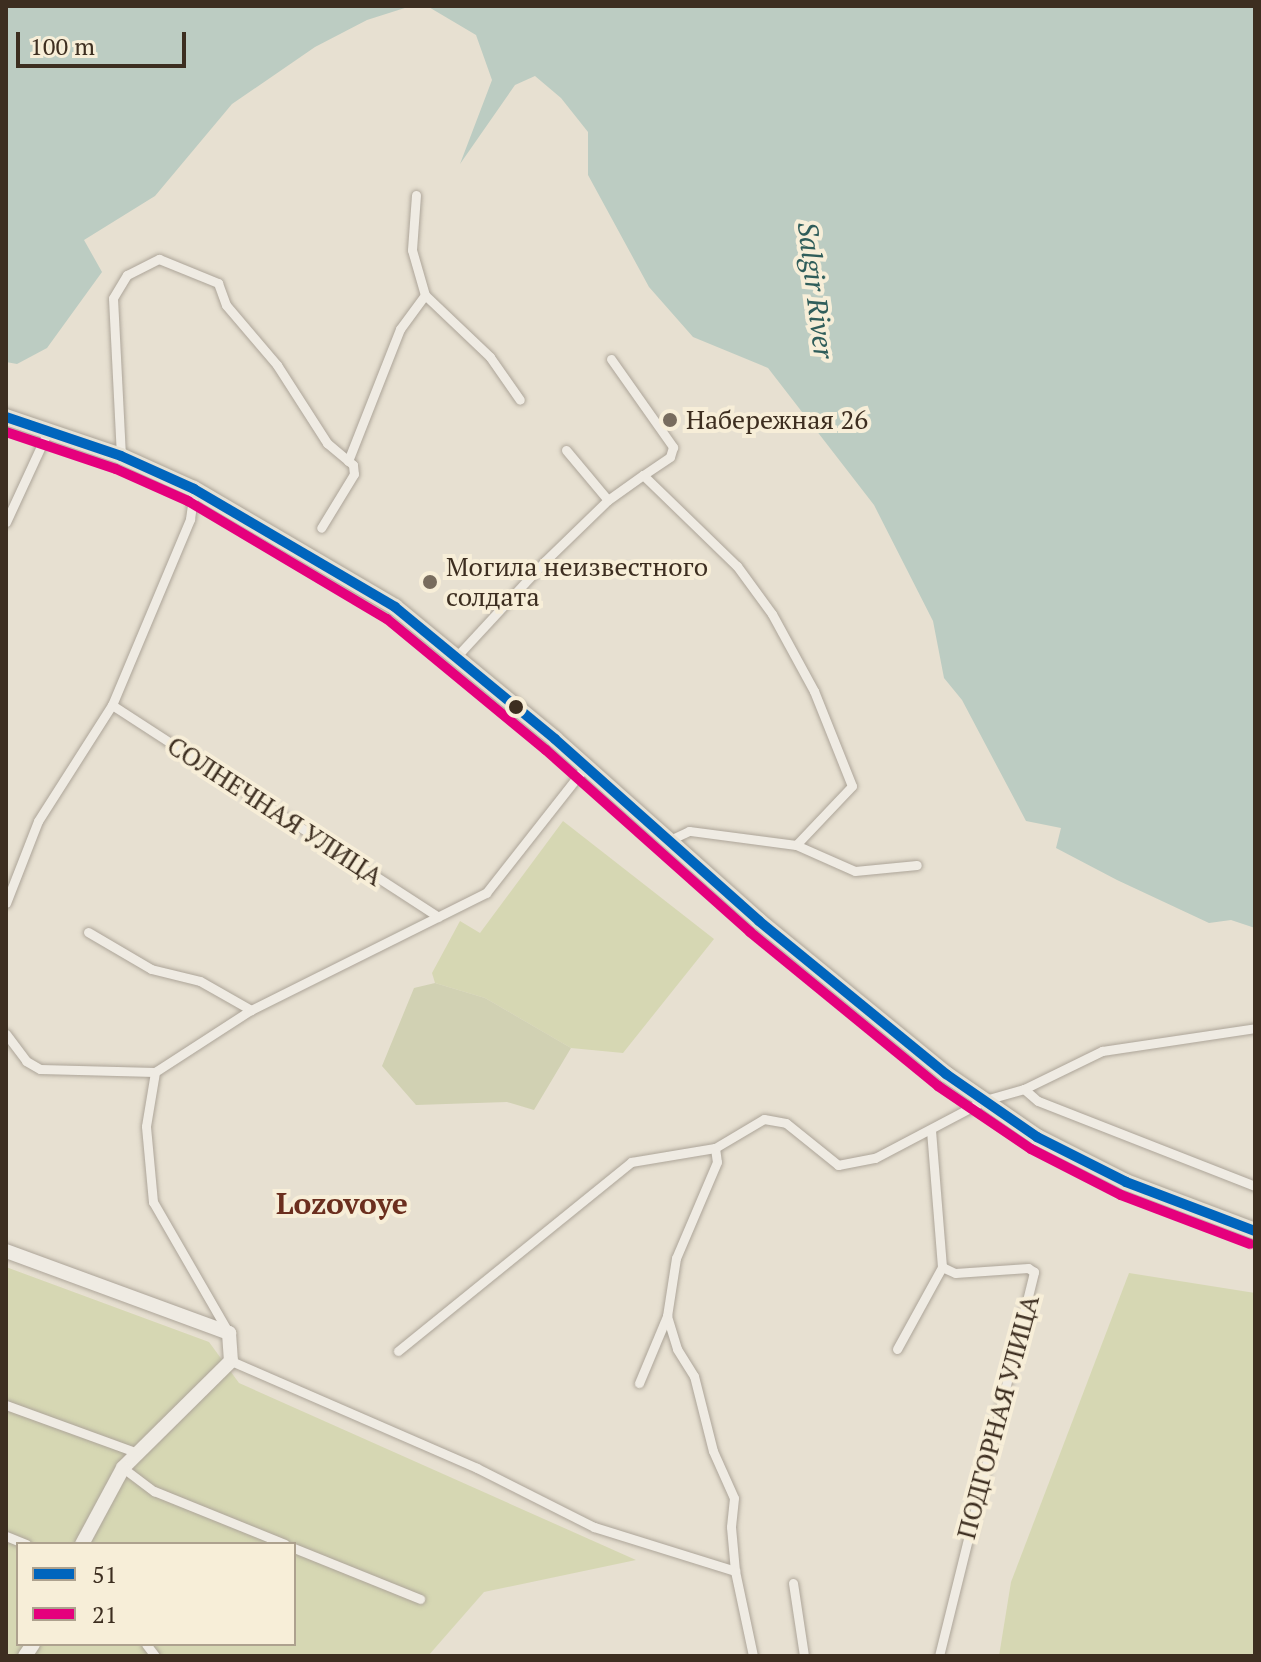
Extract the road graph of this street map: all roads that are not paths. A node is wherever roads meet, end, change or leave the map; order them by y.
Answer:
1 (416, 195) dead end
2 (425, 295) junction
3 (611, 359) dead end
4 (520, 400) dead end
5 (6, 417) edge
6 (48, 431) junction
7 (566, 450) dead end
8 (121, 456) junction
9 (348, 461) junction
10 (643, 475) junction
11 (194, 489) junction
12 (608, 500) junction
13 (6, 522) edge
14 (321, 528) dead end
15 (458, 655) junction
16 (112, 705) junction
17 (586, 766) junction
18 (668, 841) junction
19 (796, 845) junction
20 (917, 865) dead end
21 (6, 903) edge
22 (438, 917) junction
23 (88, 932) dead end
24 (251, 1010) junction
25 (1255, 1028) edge
26 (6, 1034) edge
27 (155, 1072) junction
28 (1024, 1089) junction
29 (985, 1100) junction
30 (931, 1131) junction
31 (715, 1148) junction
32 (1255, 1186) edge
33 (1255, 1231) edge
34 (6, 1251) edge
35 (942, 1267) junction
36 (667, 1316) junction
37 (229, 1333) junction
38 (897, 1349) dead end
39 (398, 1351) dead end
40 (231, 1361) junction
41 (639, 1383) dead end
42 (6, 1405) edge
43 (138, 1453) junction
44 (123, 1468) junction
45 (83, 1542) edge
46 (280, 1542) edge
47 (296, 1549) edge
48 (735, 1571) junction
49 (793, 1583) dead end
50 (420, 1599) dead end
51 (753, 1656) edge
52 (804, 1656) edge
53 (939, 1656) edge

1 - 2 street
2 - 4 street
2 - 9 street
3 - 10 street
5 - 6 main road
6 - 8 main road
6 - 13 street
7 - 12 street
8 - 9 street
8 - 11 main road
9 - 14 street
10 - 12 street
10 - 19 street
11 - 15 main road
11 - 16 street
12 - 15 street
15 - 17 main road
16 - 21 street
16 - 22 street, СОЛНЕЧНАЯ УЛИЦА
17 - 18 main road
17 - 22 street
18 - 19 street
18 - 29 main road
19 - 20 street
22 - 24 street
23 - 24 street
24 - 27 street
25 - 28 street
26 - 27 street
27 - 37 street
28 - 29 street
28 - 32 street
29 - 30 street
29 - 33 main road
30 - 31 street
30 - 35 street
31 - 36 street
31 - 39 street
34 - 37 main road
35 - 38 street
35 - 53 street, ПОДГОРНАЯ УЛИЦА
36 - 41 street
36 - 48 street
37 - 40 main road
40 - 43 main road
40 - 48 street
42 - 43 street
43 - 44 main road
44 - 45 main road
44 - 46 street
47 - 50 street
48 - 51 street
49 - 52 street

